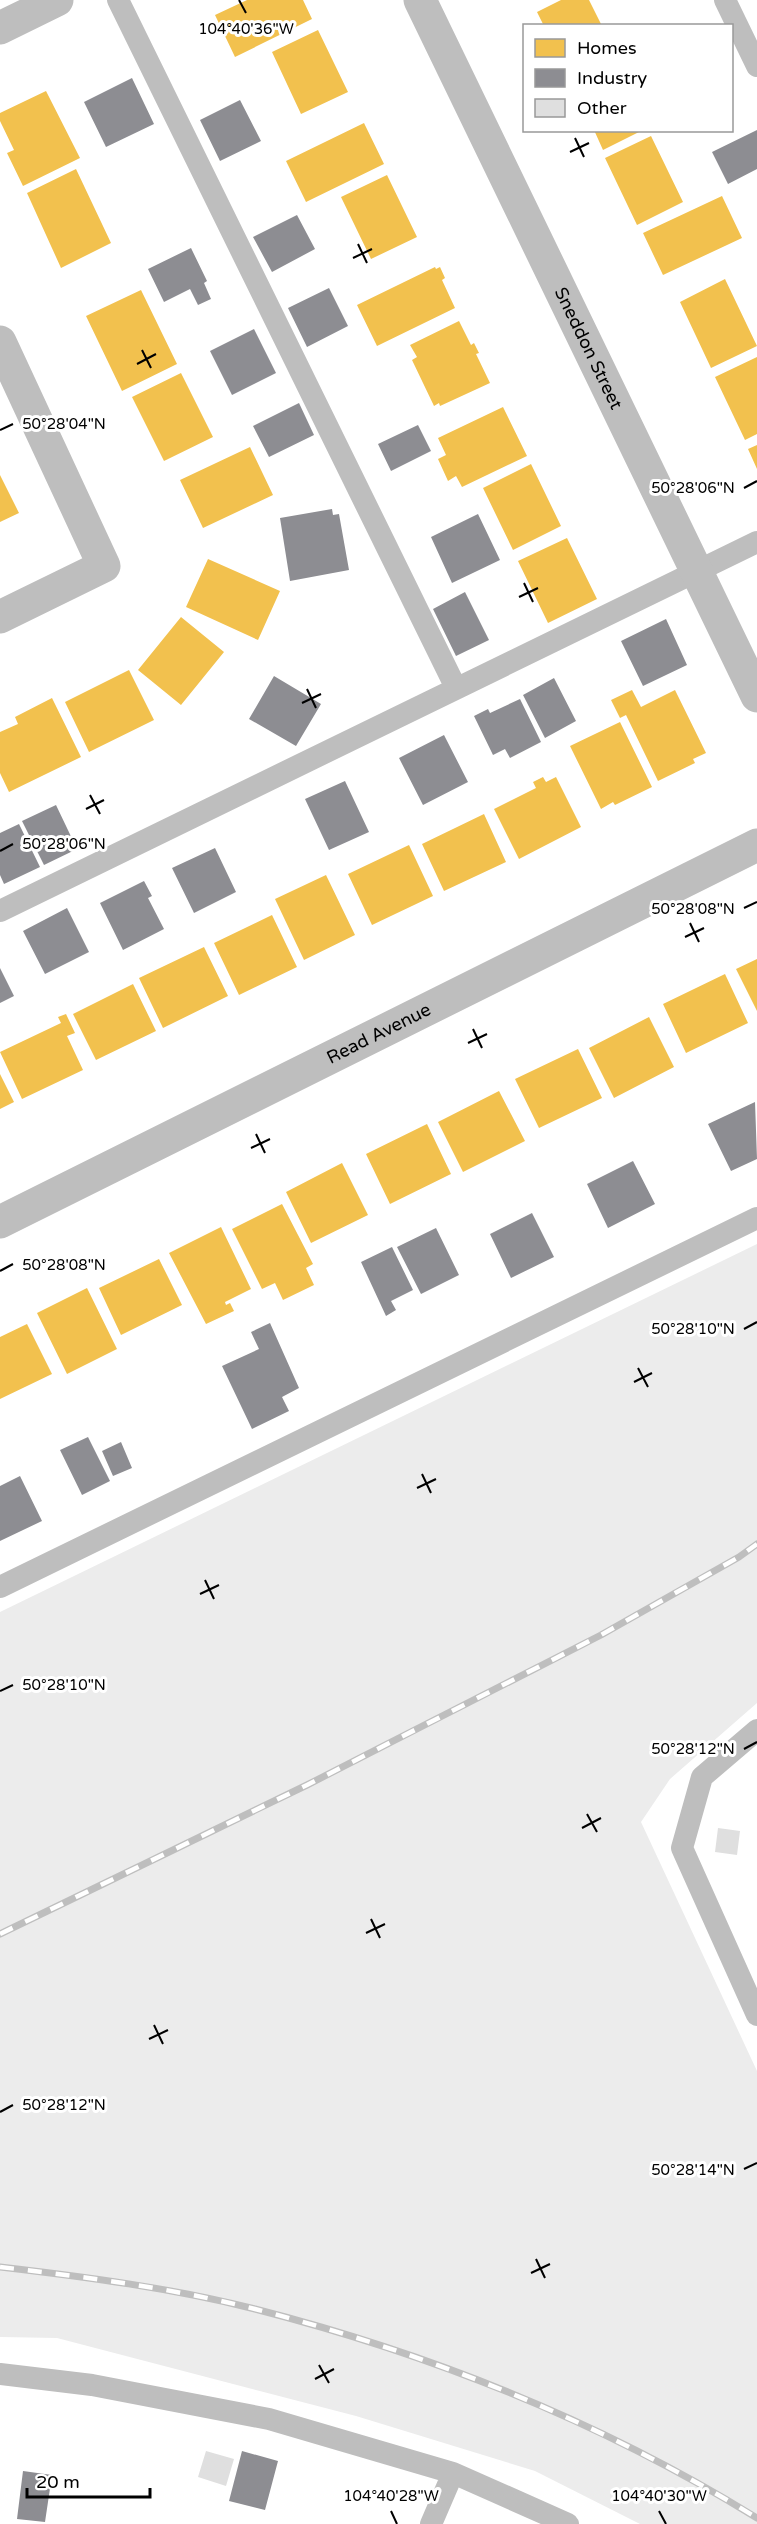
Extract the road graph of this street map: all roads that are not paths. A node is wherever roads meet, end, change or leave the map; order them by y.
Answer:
1 (57, 0) edge
2 (118, 0) edge
3 (420, 0) edge
4 (725, 0) edge
5 (0, 28) edge
6 (757, 66) edge
7 (0, 342) edge
8 (757, 542) edge
9 (696, 571) junction
10 (0, 617) edge
11 (456, 688) junction
12 (757, 696) edge
13 (757, 845) edge
14 (0, 911) edge
15 (757, 1218) edge
16 (0, 1222) edge
17 (0, 1587) edge
18 (757, 1730) edge
19 (757, 2015) edge
20 (0, 2374) edge
21 (453, 2473) junction
22 (431, 2524) edge
23 (568, 2524) edge

1 - 5 street
2 - 11 lane
3 - 9 street, Sneddon Street
4 - 6 lane
7 - 10 street
8 - 9 lane
9 - 11 lane
9 - 12 street, Sneddon Street
11 - 14 lane
13 - 16 street, Read Avenue
15 - 17 lane
18 - 19 lane
20 - 21 lane
21 - 22 lane
21 - 23 lane

